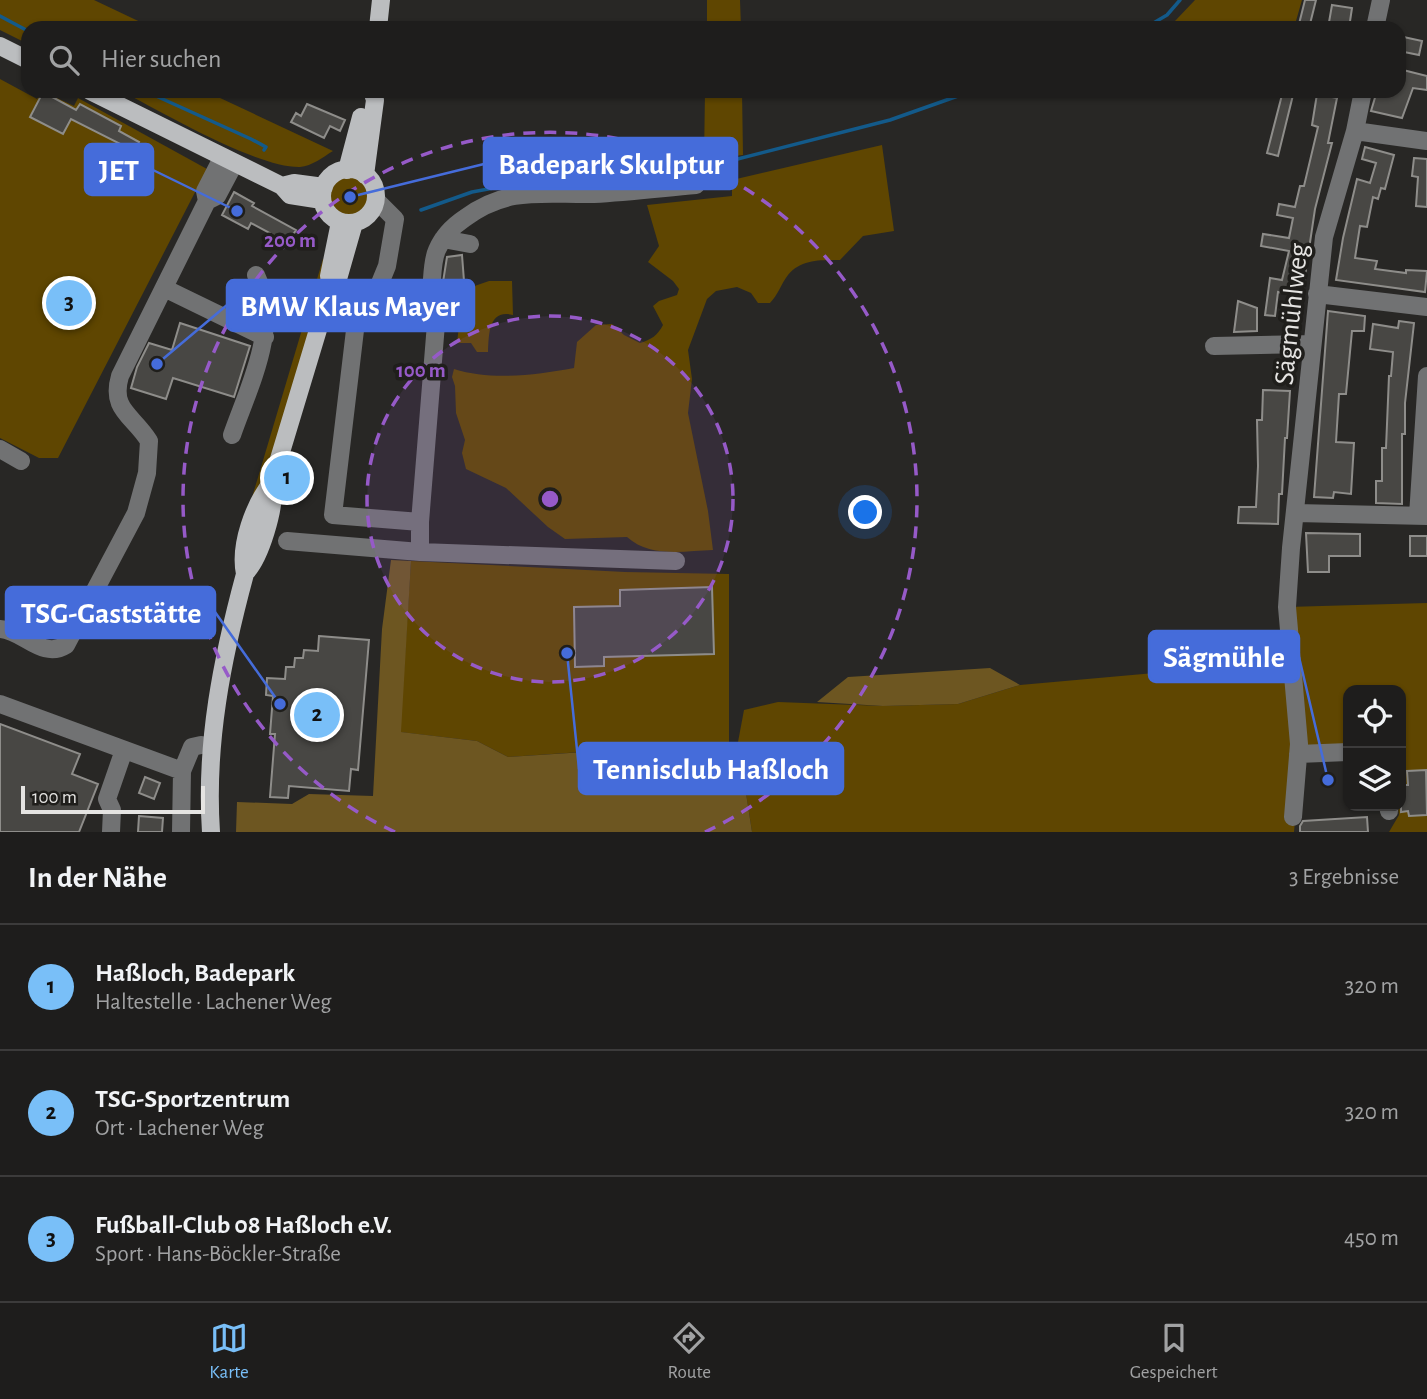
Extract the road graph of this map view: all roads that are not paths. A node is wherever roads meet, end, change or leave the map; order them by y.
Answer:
1 (381, 0) edge
2 (1381, 0) edge
3 (380, 21) edge
4 (1377, 21) edge
5 (0, 46) edge
6 (21, 56) edge
7 (104, 98) edge
8 (365, 98) edge
9 (374, 98) edge
10 (1362, 98) edge
11 (1355, 131) junction
12 (1427, 141) edge
13 (228, 161) junction
14 (347, 170) junction
15 (365, 175) junction
16 (696, 185) dead end
17 (323, 193) junction
18 (373, 207) junction
19 (347, 222) junction
20 (443, 239) junction
21 (470, 244) dead end
22 (256, 275) dead end
23 (164, 288) junction
24 (378, 288) junction
25 (1317, 294) junction
26 (430, 298) junction
27 (1427, 307) edge
28 (265, 337) junction
29 (1312, 344) junction
30 (1214, 346) dead end
31 (1427, 376) edge
32 (232, 435) dead end
33 (0, 449) edge
34 (21, 461) dead end
35 (1296, 513) junction
36 (1422, 516) edge
37 (350, 517) junction
38 (420, 522) junction
39 (286, 541) dead end
40 (348, 546) junction
41 (420, 552) junction
42 (676, 561) dead end
43 (0, 629) edge
44 (0, 704) edge
45 (201, 745) dead end
46 (124, 750) junction
47 (1343, 752) edge
48 (1298, 754) junction
49 (182, 771) junction
50 (1293, 817) dead end
51 (111, 832) edge
52 (181, 832) edge
53 (211, 832) edge

1 - 3 main road
2 - 4 street
5 - 6 main road
7 - 13 main road
8 - 14 main road
9 - 15 main road
10 - 11 street, Sägmühlweg
11 - 12 street
11 - 25 street, Sägmühlweg
13 - 17 main road
13 - 23 street
14 - 15 main road
14 - 17 main road
15 - 18 main road
16 - 20 street
17 - 19 main road
18 - 19 main road
18 - 24 street
19 - 53 main road
20 - 21 street
20 - 26 street
22 - 28 street
23 - 28 street
23 - 43 street
24 - 26 street
24 - 37 street
25 - 27 street
25 - 29 street, Sägmühlweg
26 - 38 street
28 - 32 street
29 - 30 street
29 - 35 street, Sägmühlweg
31 - 36 street
33 - 34 street
35 - 36 street
35 - 48 street, Sägmühlweg
37 - 38 street
37 - 40 street
38 - 41 street
39 - 40 street
40 - 41 street
41 - 42 street
44 - 46 street
45 - 49 street
46 - 49 street
46 - 51 street
47 - 48 street
48 - 50 street, Sägmühlweg
49 - 52 street

